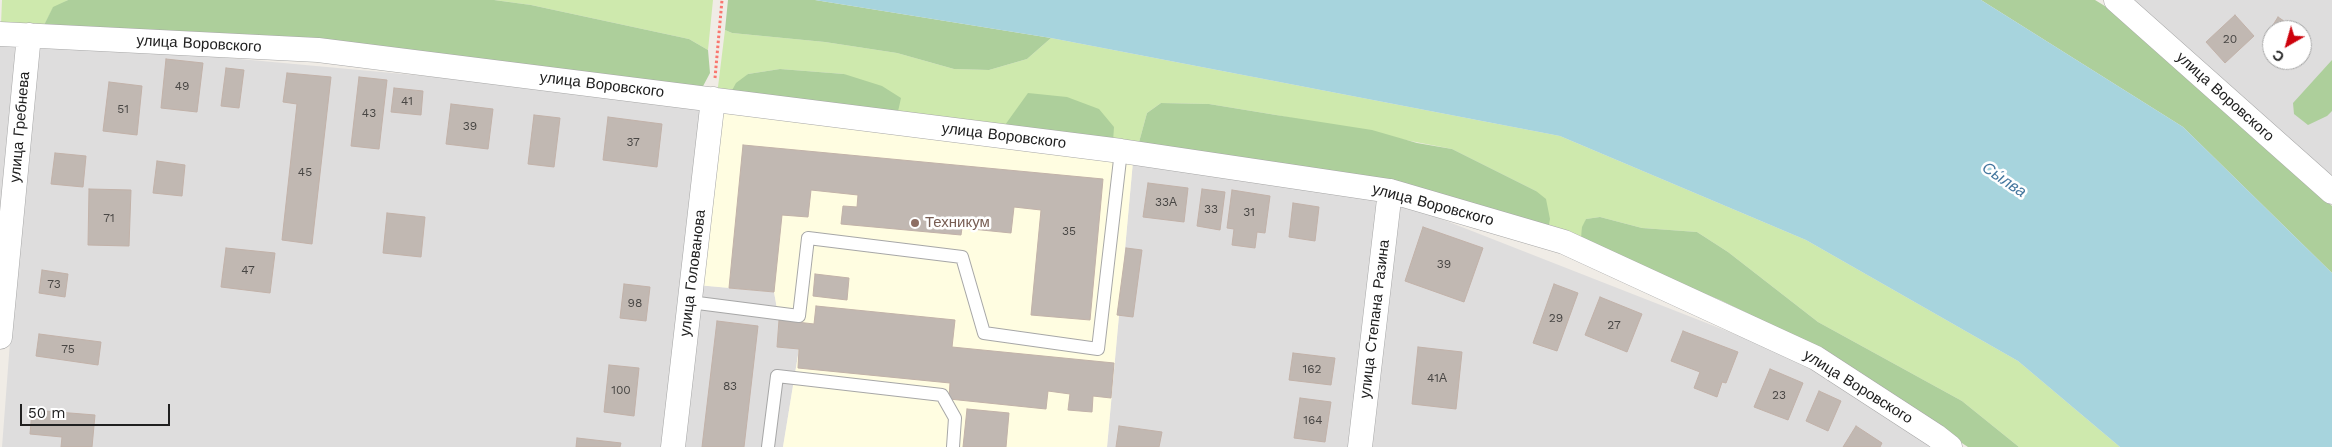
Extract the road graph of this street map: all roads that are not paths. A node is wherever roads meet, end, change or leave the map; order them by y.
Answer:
1 (2117, 0) edge
2 (0, 34) edge
3 (29, 36) junction
4 (714, 92) junction
5 (1121, 151) junction
6 (1390, 191) junction
7 (2332, 192) edge
8 (690, 302) junction
9 (0, 337) edge
10 (673, 447) edge
11 (768, 447) edge
12 (953, 447) edge
13 (1360, 447) edge
14 (1950, 447) edge

1 - 7 street, улица Воровского
2 - 3 street, улица Воровского
3 - 4 street, улица Воровского
3 - 9 street, улица Гребнева
4 - 5 street, улица Воровского
4 - 8 street, улица Голованова
5 - 6 street, улица Воровского
5 - 8 lane
6 - 13 street, улица Степана Разина
6 - 14 street, улица Воровского
8 - 10 street, улица Голованова
11 - 12 lane

